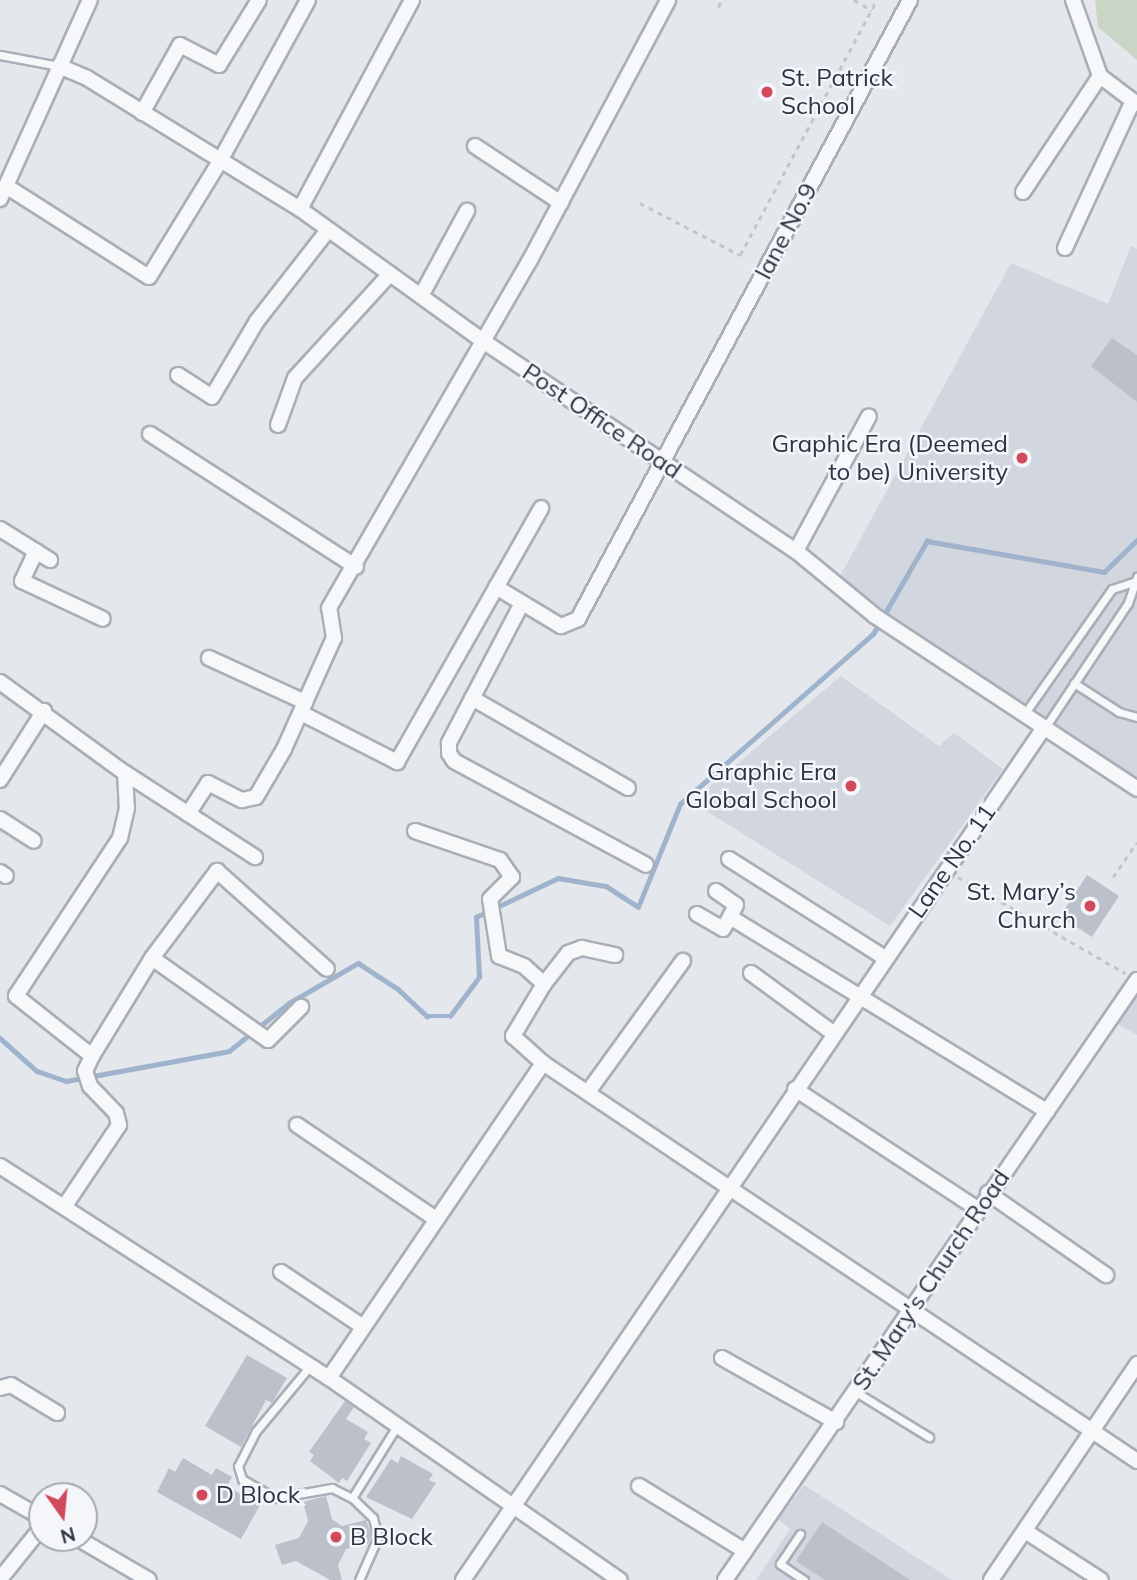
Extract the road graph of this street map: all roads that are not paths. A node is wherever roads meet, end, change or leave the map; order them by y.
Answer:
1 (90, 0) edge
2 (258, 0) edge
3 (308, 0) edge
4 (412, 0) edge
5 (668, 0) edge
6 (910, 0) edge
7 (1073, 0) edge
8 (0, 55) edge
9 (59, 66) junction
10 (1100, 76) junction
11 (1135, 103) edge
12 (142, 113) junction
13 (475, 146) dead end
14 (220, 161) junction
15 (1023, 192) dead end
16 (3, 193) edge
17 (561, 203) junction
18 (300, 209) junction
19 (467, 211) dead end
20 (328, 230) junction
21 (1065, 248) dead end
22 (390, 274) junction
23 (421, 296) junction
24 (483, 341) junction
25 (178, 375) dead end
26 (869, 416) dead end
27 (278, 425) dead end
28 (150, 434) dead end
29 (662, 462) junction
30 (541, 508) dead end
31 (0, 529) edge
32 (36, 551) junction
33 (796, 551) junction
34 (50, 560) dead end
35 (356, 567) junction
36 (1135, 580) edge
37 (496, 587) junction
38 (521, 604) junction
39 (103, 619) dead end
40 (209, 658) dead end
41 (0, 682) edge
42 (1074, 683) junction
43 (472, 698) junction
44 (303, 708) junction
45 (44, 711) junction
46 (1023, 716) junction
47 (1137, 717) edge
48 (1043, 729) junction
49 (125, 773) junction
50 (0, 780) edge
51 (628, 788) dead end
52 (1137, 789) edge
53 (188, 814) junction
54 (0, 819) edge
55 (415, 831) dead end
56 (34, 841) dead end
57 (255, 857) dead end
58 (729, 859) dead end
59 (646, 865) dead end
60 (716, 891) dead end
61 (697, 915) dead end
62 (730, 917) junction
63 (615, 954) dead end
64 (152, 958) junction
65 (885, 958) junction
66 (682, 961) dead end
67 (327, 969) dead end
68 (751, 973) dead end
69 (1137, 980) edge
70 (544, 984) junction
71 (860, 993) junction
72 (301, 1007) dead end
73 (833, 1033) junction
74 (92, 1056) junction
75 (543, 1063) junction
76 (795, 1089) junction
77 (588, 1092) junction
78 (1047, 1111) junction
79 (297, 1125) dead end
80 (0, 1166) edge
81 (728, 1187) junction
82 (988, 1193) junction
83 (64, 1207) junction
84 (978, 1209) junction
85 (436, 1219) junction
86 (281, 1272) dead end
87 (1106, 1275) dead end
88 (909, 1312) junction
89 (362, 1326) junction
90 (722, 1358) dead end
91 (1137, 1364) edge
92 (310, 1366) junction
93 (329, 1378) junction
94 (0, 1388) edge
95 (856, 1392) junction
96 (57, 1413) dead end
97 (836, 1422) junction
98 (397, 1426) junction
99 (1092, 1430) junction
100 (929, 1437) dead end
101 (1137, 1461) edge
102 (639, 1486) dead end
103 (0, 1494) edge
104 (352, 1498) junction
105 (511, 1506) junction
106 (28, 1510) edge
107 (1025, 1531) junction
108 (800, 1534) dead end
109 (28, 1544) edge
110 (98, 1550) edge
111 (745, 1551) junction
112 (0, 1579) edge
113 (149, 1580) edge
114 (359, 1580) edge
115 (463, 1580) edge
116 (620, 1580) edge
117 (725, 1580) edge
118 (804, 1580) edge
119 (992, 1580) edge
120 (1101, 1580) edge

1 - 9 street
2 - 12 street
3 - 14 street
4 - 18 street
5 - 17 street
6 - 29 street, lane No.9
7 - 10 street
8 - 9 lane
9 - 12 street, Post Office Road
9 - 16 street
10 - 11 street
10 - 15 street
11 - 21 street
12 - 14 street, Post Office Road
13 - 17 street
14 - 16 street
14 - 18 street, Post Office Road
17 - 24 street
18 - 20 street, Post Office Road
19 - 23 street
20 - 22 street, Post Office Road
20 - 25 street
22 - 23 street, Post Office Road
22 - 27 street
23 - 24 street, Post Office Road
24 - 29 street, Post Office Road
24 - 35 street
26 - 33 street
28 - 35 street
29 - 33 street, Post Office Road
29 - 38 street, lane No.9
30 - 37 street
31 - 32 street
32 - 34 street
32 - 39 street
33 - 46 street, Post Office Road
35 - 44 street
36 - 42 lane
36 - 46 lane
37 - 38 street, lane No.9
37 - 44 street
38 - 43 street
40 - 44 street
41 - 45 street
42 - 47 lane
42 - 48 lane
43 - 51 street
43 - 59 street
44 - 53 street
45 - 49 street
45 - 50 street
46 - 48 street, Post Office Road
48 - 52 street, Post Office Road
48 - 65 street, Lane No. 11
49 - 53 street
49 - 74 street
53 - 57 street
54 - 56 street
55 - 70 street
58 - 65 street
60 - 62 street
61 - 62 street
62 - 71 street
63 - 70 street
64 - 67 street
64 - 72 street
64 - 74 street
65 - 71 street, Lane No. 11
66 - 77 street
68 - 73 street
69 - 78 street, St. Mary's Church Road
70 - 75 street
71 - 73 street, Lane No. 11
71 - 78 street
73 - 76 street, Lane No. 11
74 - 83 street
75 - 77 street
75 - 85 street
76 - 81 street, Lane No. 11
76 - 84 street
77 - 81 street
78 - 82 street, St. Mary's Church Road
79 - 85 street
80 - 83 street
81 - 88 street
81 - 105 street, Lane No. 11
82 - 84 street, St. Mary's Church Road
82 - 87 street
83 - 92 street
84 - 88 street, St. Mary's Church Road
85 - 89 street
86 - 89 street
88 - 95 street, St. Mary's Church Road
88 - 99 street
89 - 93 street
90 - 97 street
91 - 99 street
92 - 93 street
92 - 104 lane
93 - 98 street
94 - 96 street
95 - 97 street, St. Mary's Church Road
95 - 100 lane
97 - 111 street, St. Mary's Church Road
98 - 104 lane
98 - 105 street
99 - 101 street
99 - 107 street
102 - 111 street
103 - 106 street
104 - 114 lane
105 - 115 street, Lane No. 11
105 - 116 street
107 - 119 street
107 - 120 street
108 - 118 lane
109 - 112 street
110 - 113 street
111 - 117 street, St. Mary's Church Road

